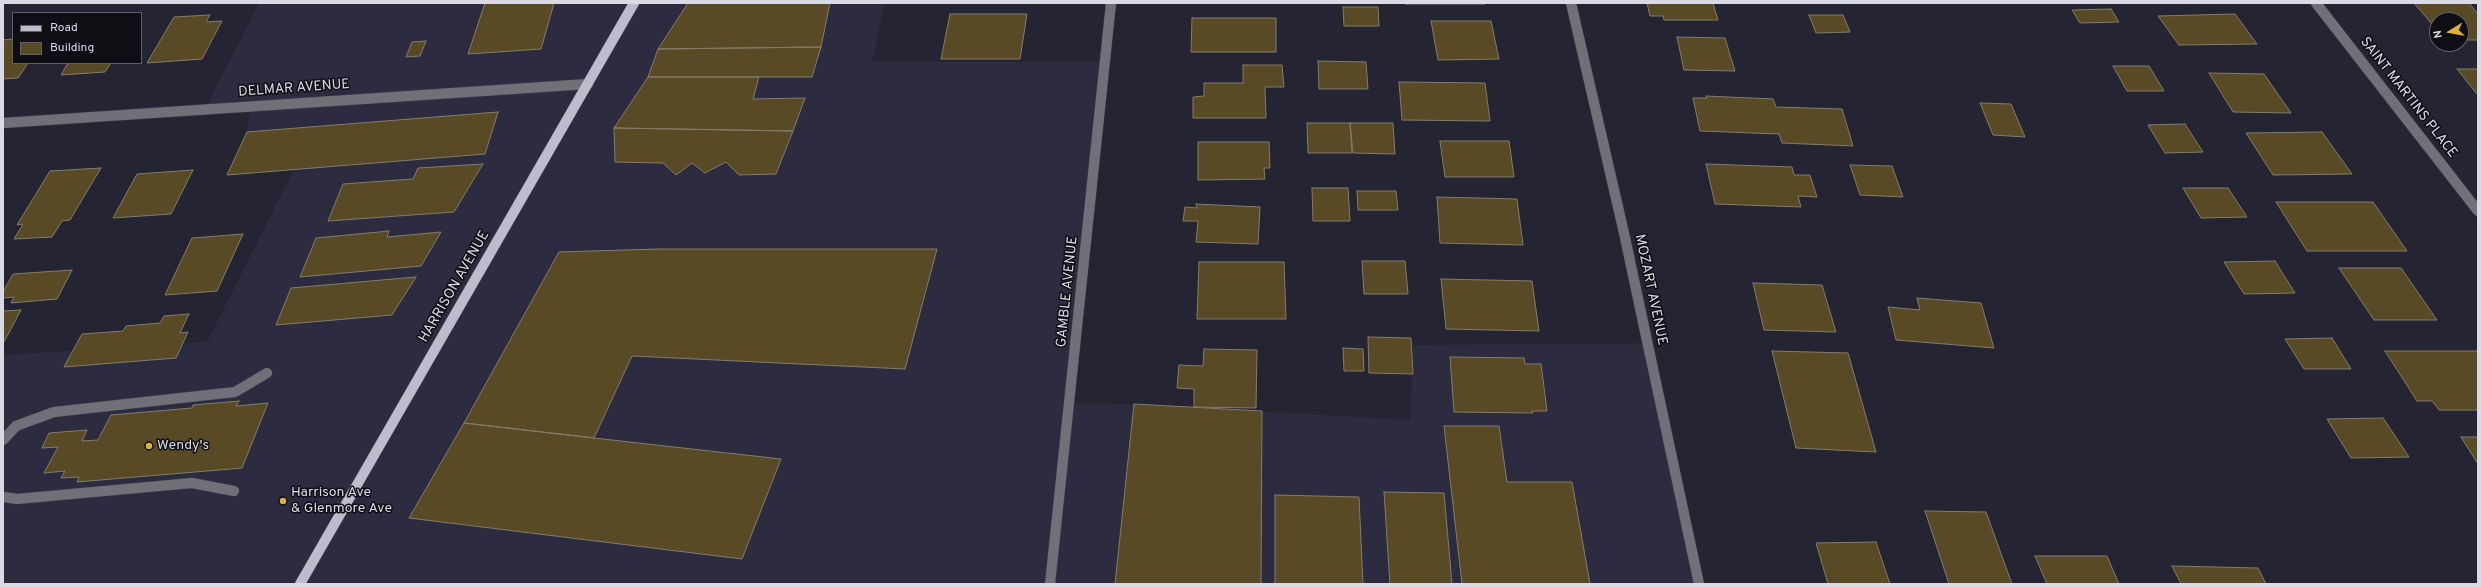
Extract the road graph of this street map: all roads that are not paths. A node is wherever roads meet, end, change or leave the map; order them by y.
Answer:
1 (634, 3) edge
2 (1112, 3) edge
3 (1571, 3) edge
4 (2316, 3) edge
5 (588, 84) junction
6 (3, 123) edge
7 (2478, 211) edge
8 (267, 373) dead end
9 (3, 440) edge
10 (234, 491) dead end
11 (3, 497) edge
12 (300, 584) edge
13 (1050, 584) edge
14 (1699, 584) edge

1 - 5 main road, HARRISON AVENUE
2 - 13 street, GAMBLE AVENUE
3 - 14 street, MOZART AVENUE
4 - 7 street, SAINT MARTINS PLACE
5 - 6 street, DELMAR AVENUE
5 - 12 main road, HARRISON AVENUE
8 - 9 street
10 - 11 street

